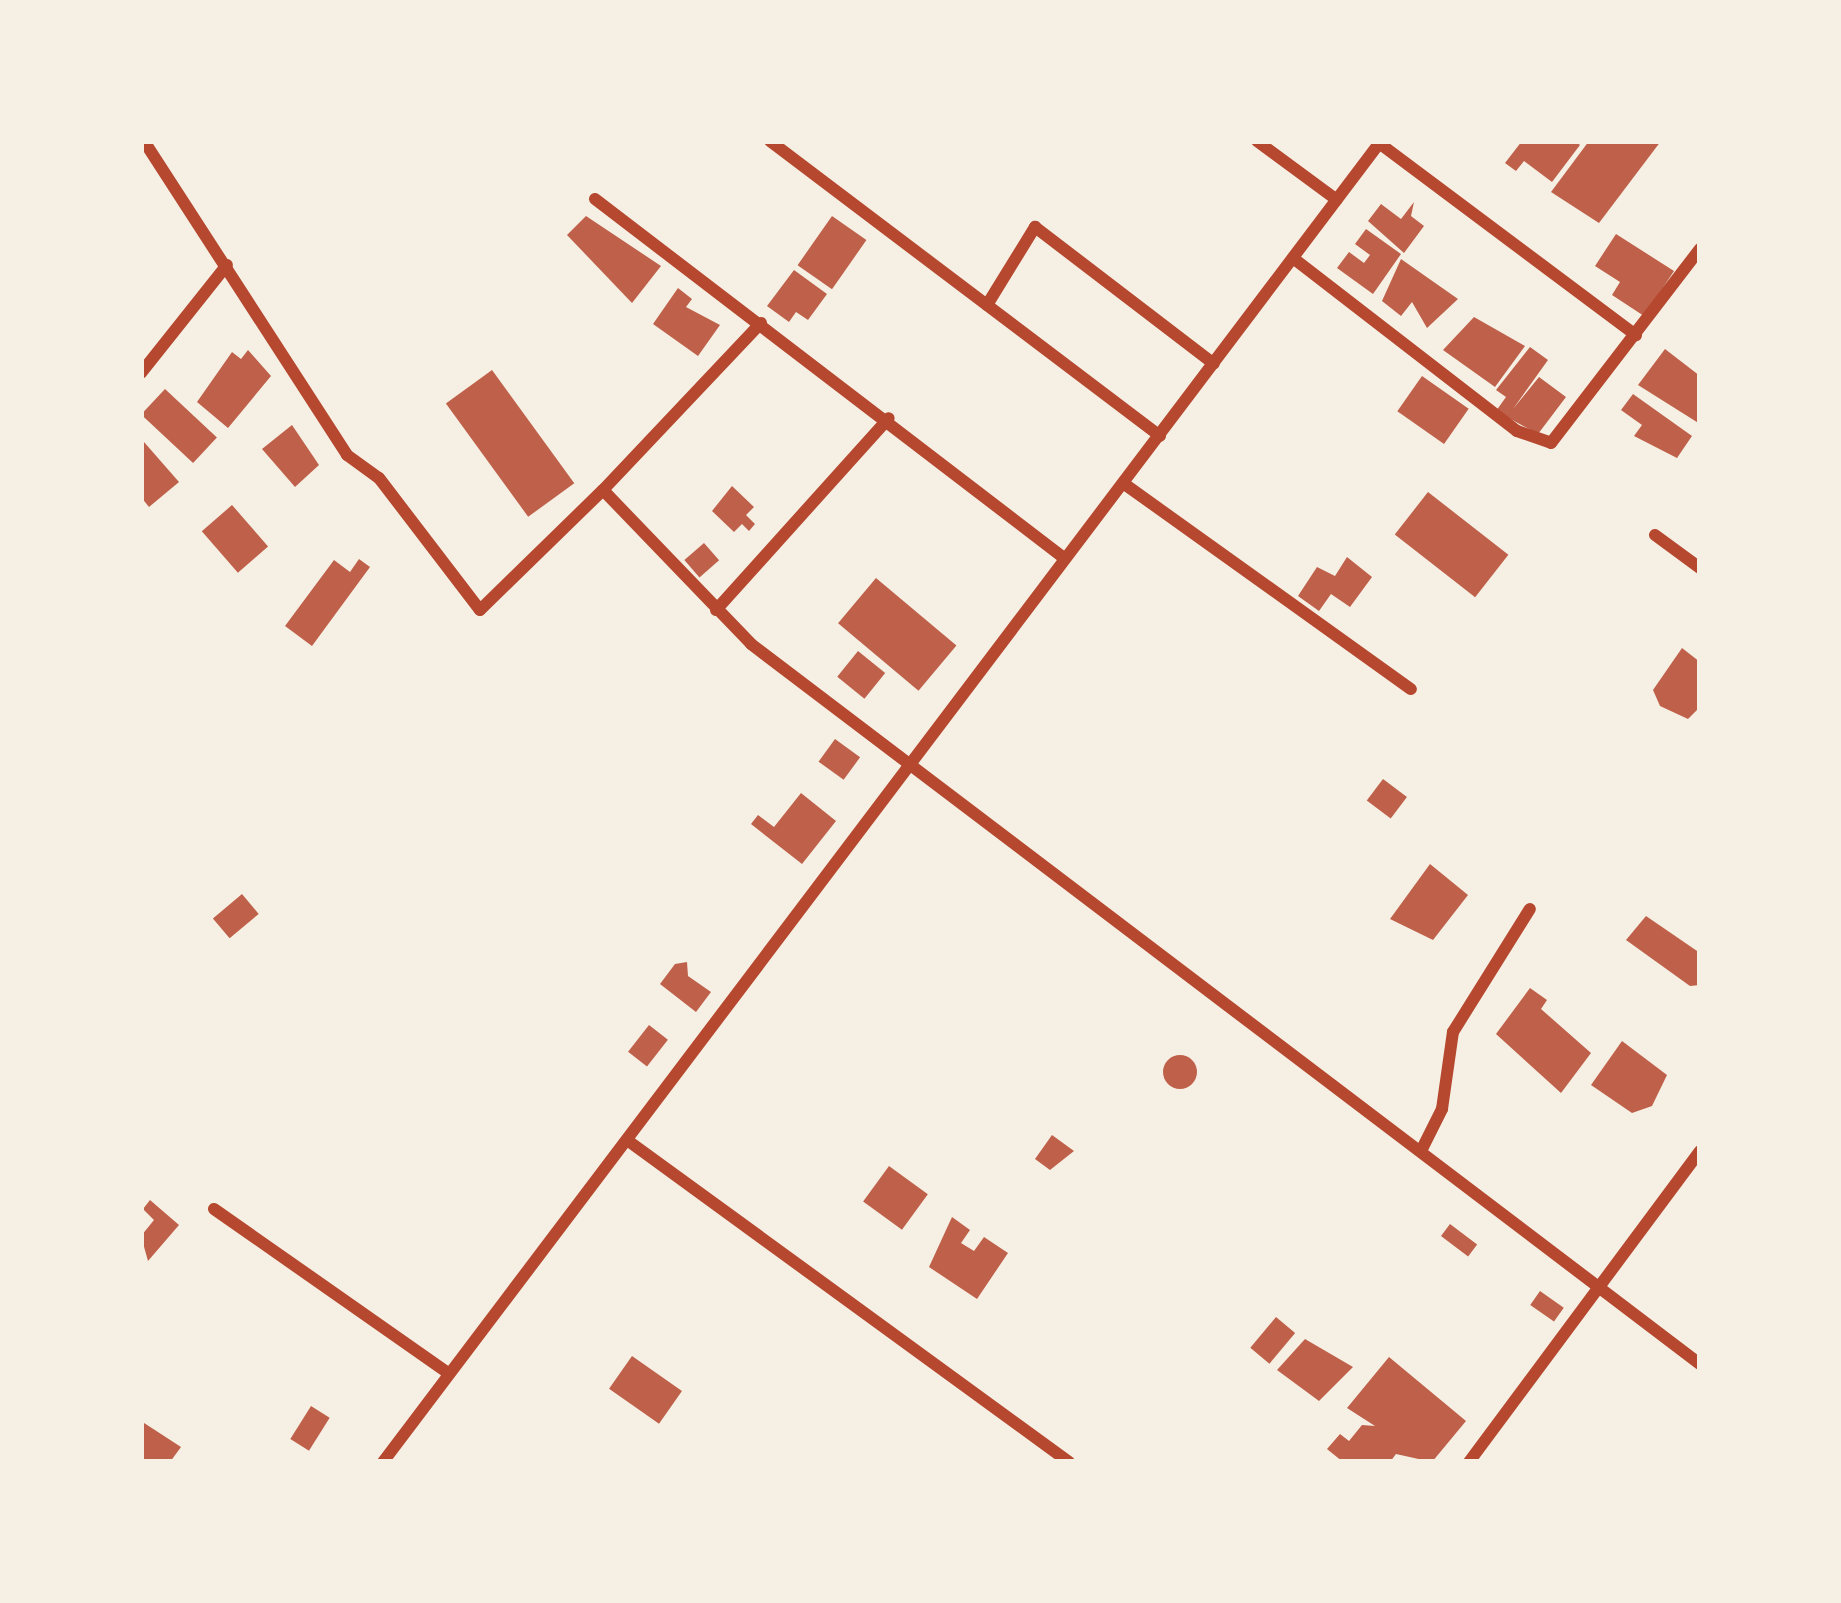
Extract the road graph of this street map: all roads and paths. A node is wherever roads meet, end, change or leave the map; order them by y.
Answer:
1 (143, 141) edge
2 (770, 141) edge
3 (1257, 141) edge
4 (1380, 142) edge
5 (596, 199) dead end
6 (1337, 200) junction
7 (1700, 249) edge
8 (1294, 258) junction
9 (227, 265) junction
10 (987, 305) junction
11 (761, 323) junction
12 (1636, 335) junction
13 (1214, 364) junction
14 (141, 373) edge
15 (889, 418) junction
16 (1160, 436) junction
17 (1123, 483) junction
18 (603, 490) junction
19 (1655, 535) dead end
20 (1064, 558) junction
21 (1700, 568) edge
22 (716, 610) junction
23 (1411, 689) dead end
24 (907, 762) junction
25 (1529, 909) dead end
26 (627, 1140) junction
27 (1422, 1149) junction
28 (1700, 1151) edge
29 (214, 1209) dead end
30 (1599, 1288) junction
31 (1700, 1364) edge
32 (448, 1372) junction
33 (383, 1462) edge
34 (1069, 1462) edge
35 (1469, 1462) edge

1 - 9 street
2 - 10 street
3 - 6 street
4 - 6 street
4 - 12 street
5 - 11 street
6 - 8 street
7 - 12 street
8 - 12 street
8 - 13 street
9 - 14 street
9 - 18 street
10 - 13 street
10 - 16 street
11 - 15 street
11 - 18 street
13 - 16 street
15 - 20 street
15 - 22 street
16 - 17 street
17 - 20 street
17 - 23 street
18 - 22 street
19 - 21 street
20 - 24 street
22 - 24 street
24 - 26 street
24 - 27 street
25 - 27 street
26 - 32 street
26 - 34 street
27 - 30 street
28 - 30 street
29 - 32 street
30 - 31 street
30 - 35 street
32 - 33 street

